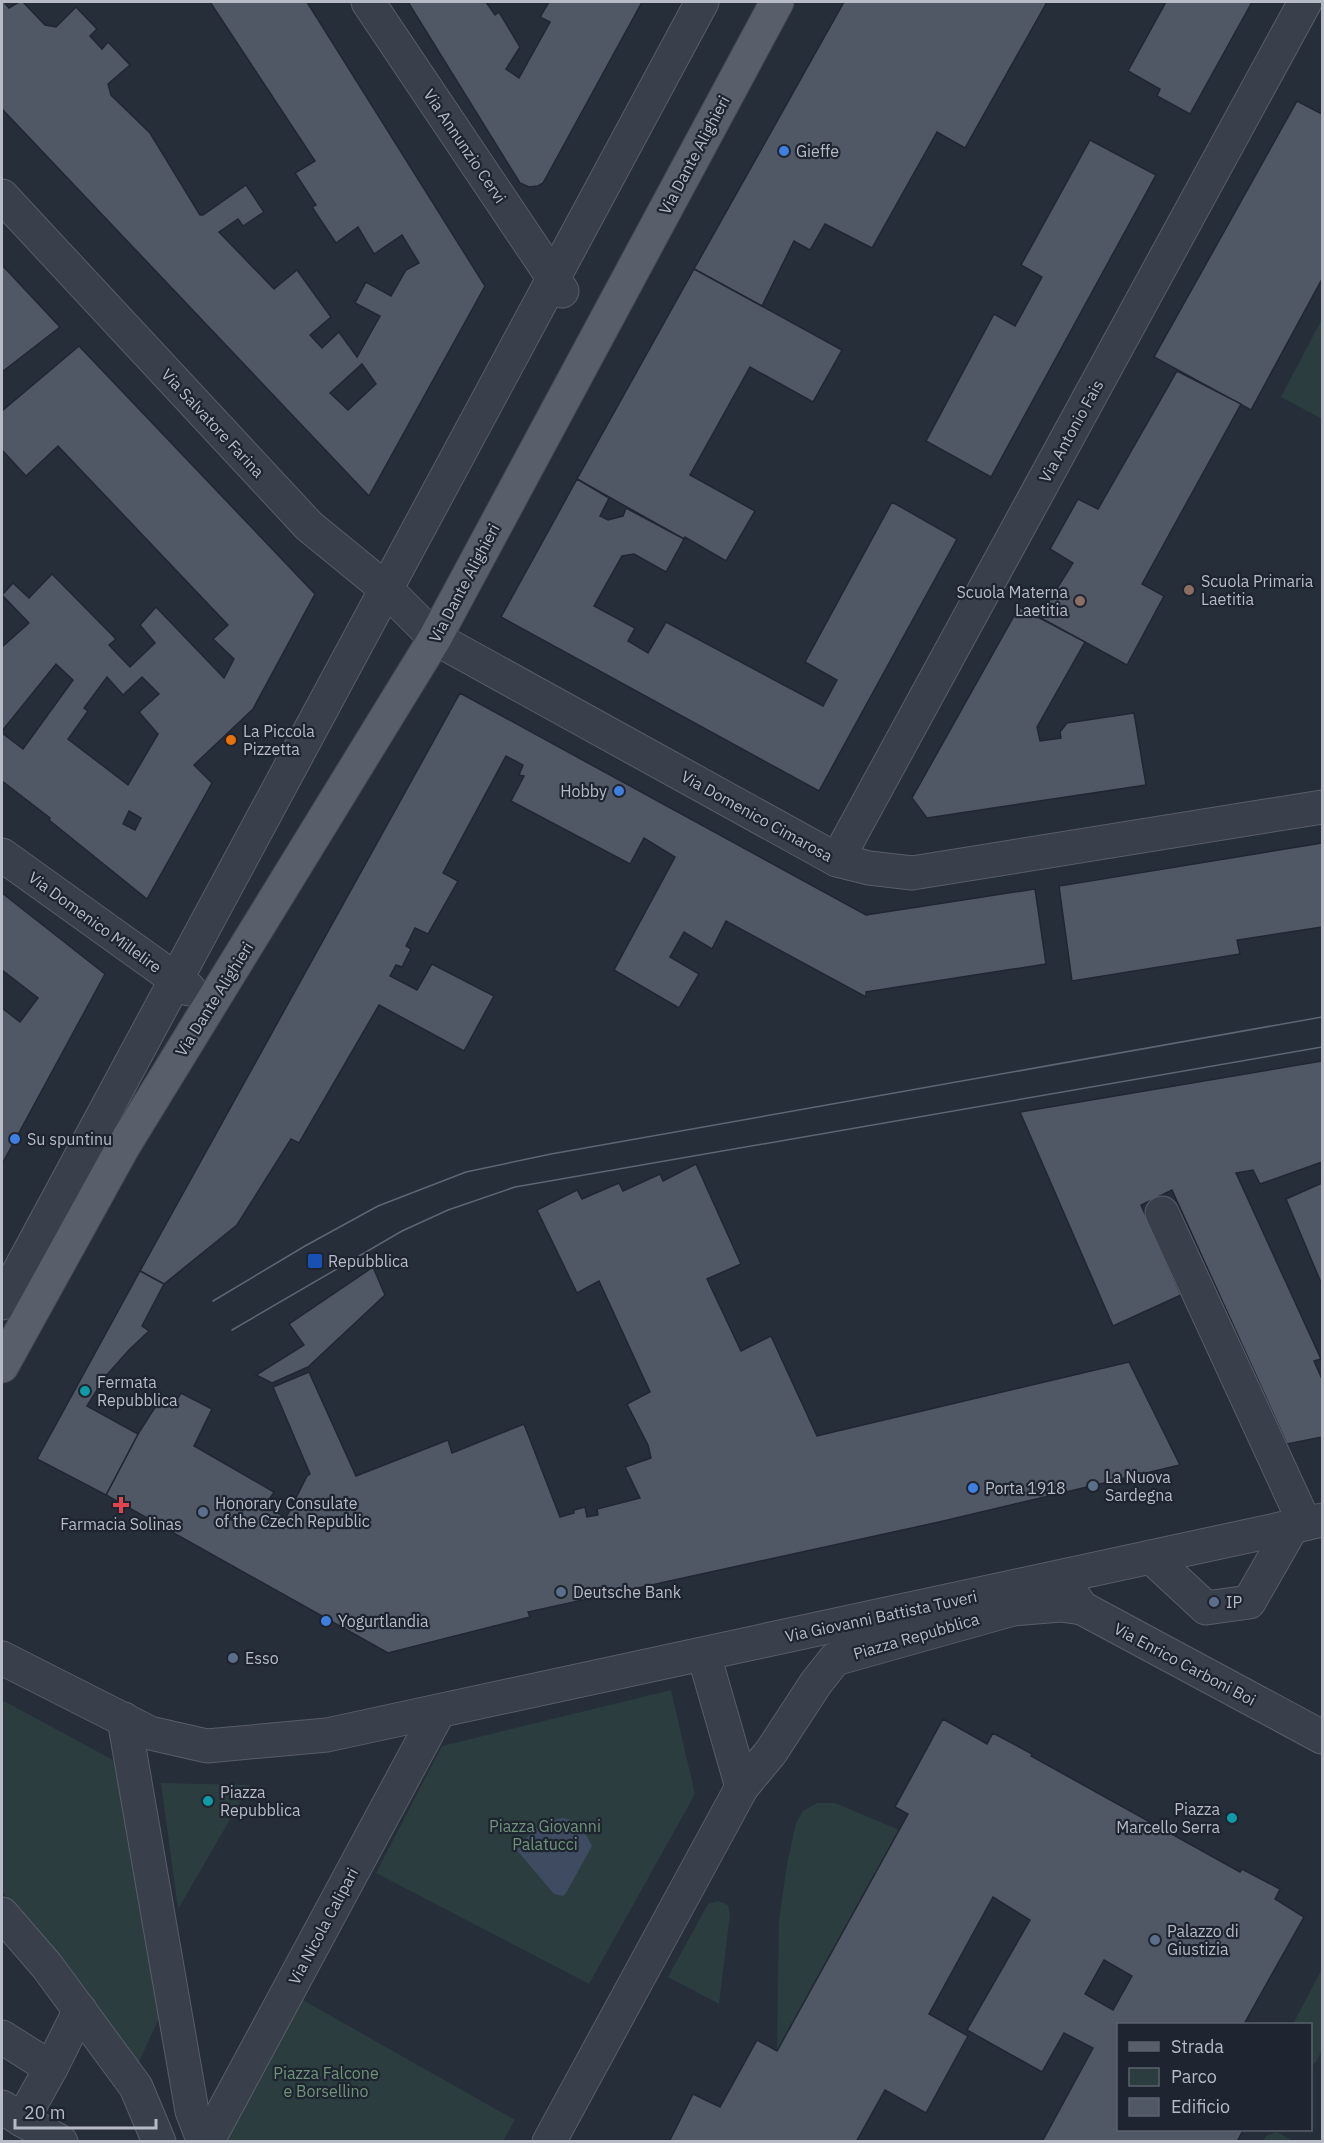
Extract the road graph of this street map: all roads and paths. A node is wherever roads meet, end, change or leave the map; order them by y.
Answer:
1 (368, 2) edge
2 (702, 2) edge
3 (717, 2) edge
4 (777, 2) edge
5 (1305, 2) edge
6 (2, 196) edge
7 (557, 285) junction
8 (389, 592) junction
9 (435, 638) junction
10 (1323, 807) edge
11 (2, 855) edge
12 (837, 860) junction
13 (182, 985) junction
14 (123, 1147) junction
15 (1162, 1213) dead end
16 (2, 1304) edge
17 (2, 1366) edge
18 (1307, 1524) edge
19 (1151, 1557) junction
20 (1059, 1577) junction
21 (1082, 1608) junction
22 (704, 1655) junction
23 (2, 1658) edge
24 (439, 1711) junction
25 (124, 1719) junction
26 (1323, 1737) edge
27 (742, 1787) junction
28 (2, 1914) edge
29 (2, 1930) edge
30 (47, 1966) junction
31 (80, 2010) junction
32 (2, 2037) edge
33 (51, 2068) junction
34 (12, 2113) edge
35 (61, 2142) edge
36 (159, 2142) edge
37 (206, 2142) edge
38 (549, 2142) edge

1 - 7 street, Via Annunzio Cervi
2 - 7 street
3 - 7 street
4 - 9 main road, Via Dante Alighieri
5 - 12 street, Via Antonio Fais
6 - 8 street, Via Salvatore Farina
7 - 8 street
8 - 9 street, Via Salvatore Farina
8 - 13 street
9 - 12 street, Via Domenico Cimarosa
9 - 14 main road, Via Dante Alighieri
10 - 12 street, Via Domenico Cimarosa
11 - 13 street, Via Domenico Millelire
13 - 14 street, Via Dante Alighieri
13 - 16 street
14 - 17 main road, Via Dante Alighieri
15 - 18 street
18 - 19 street, Via Giovanni Battista Tuveri
18 - 19 street
19 - 20 street, Via Giovanni Battista Tuveri
20 - 21 street, Via Enrico Carboni Boi
20 - 22 street, Via Giovanni Battista Tuveri
21 - 26 street, Via Enrico Carboni Boi
21 - 27 street, Piazza Repubblica
22 - 24 street, Via Giovanni Battista Tuveri
22 - 27 street
23 - 25 street
24 - 25 street
24 - 37 street, Via Nicola Calipari
25 - 37 street
27 - 38 street, Piazza Repubblica
28 - 30 street
29 - 30 street
30 - 31 street
31 - 33 street
31 - 36 street
32 - 33 street
33 - 34 street
34 - 35 street

